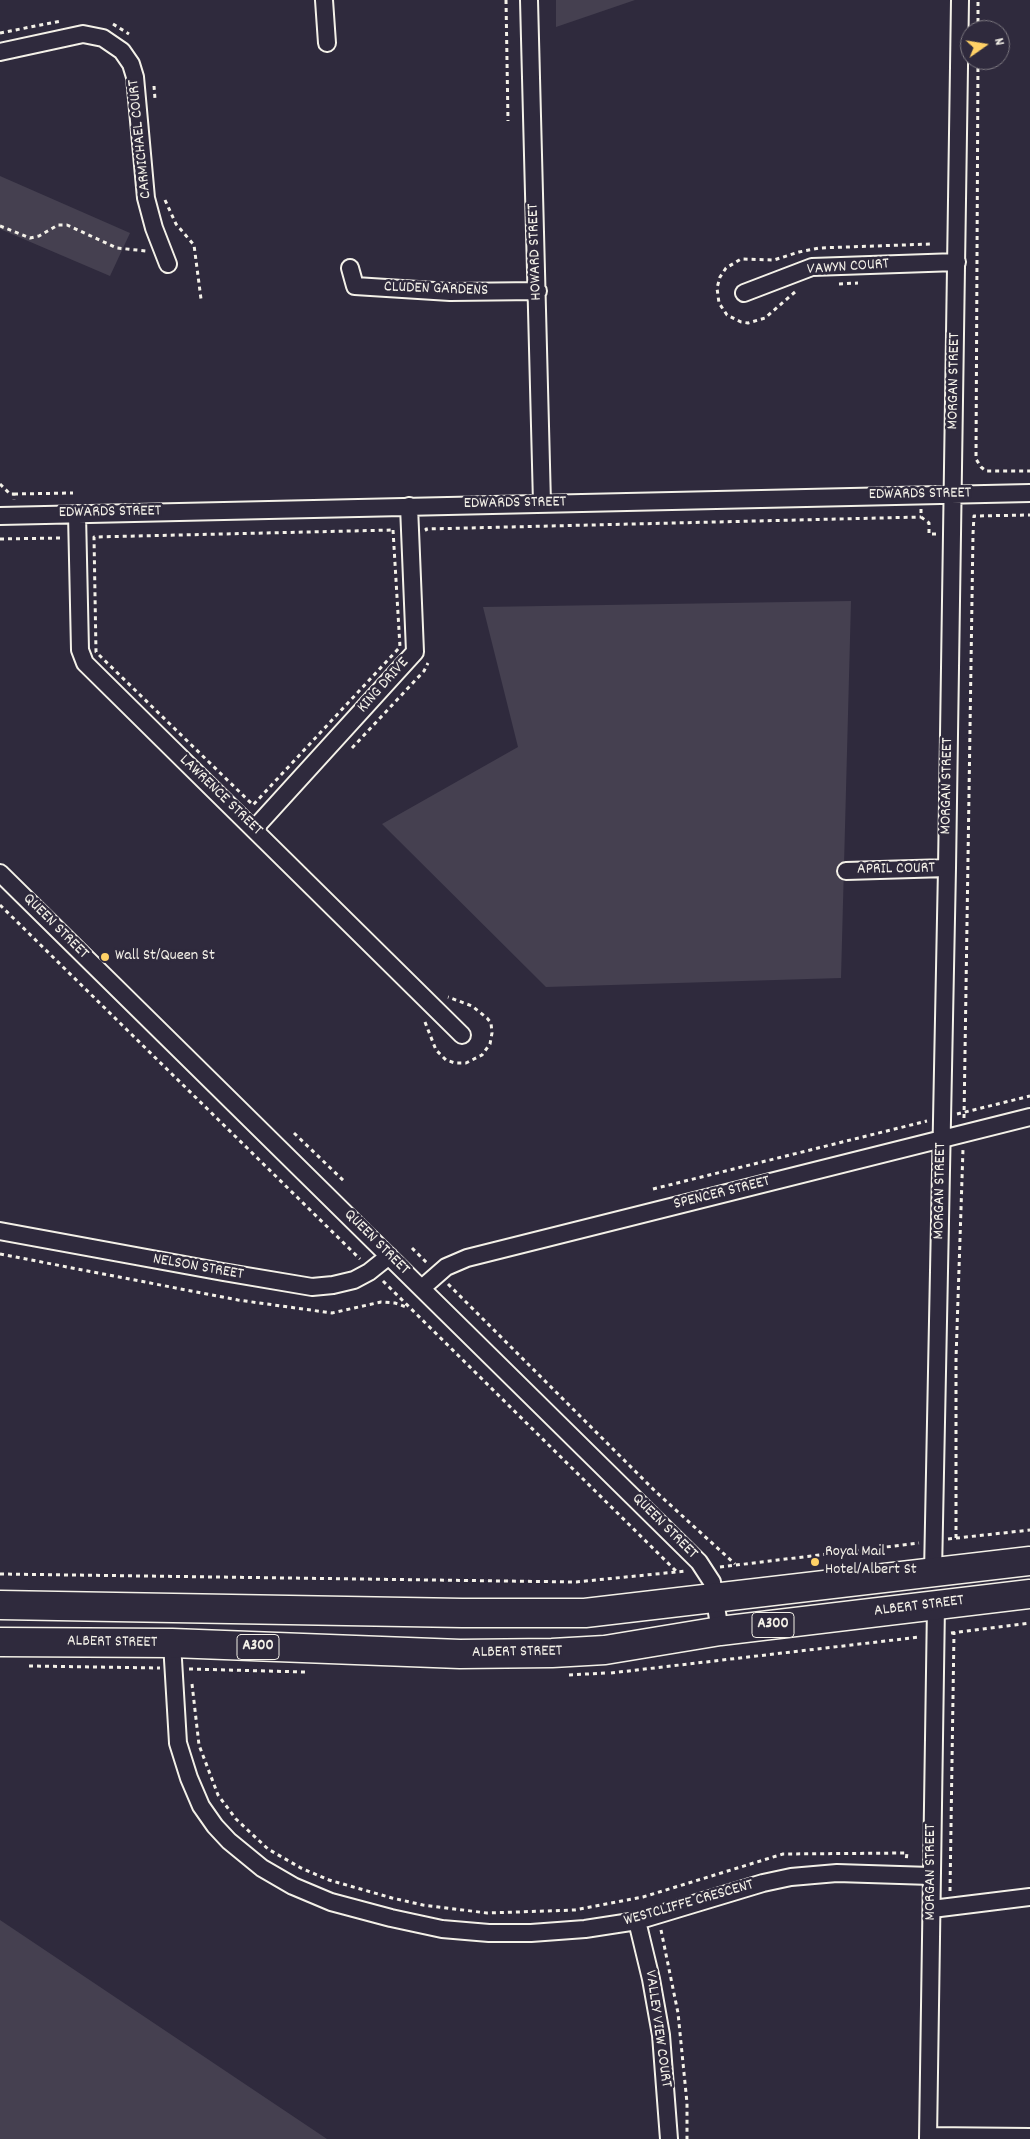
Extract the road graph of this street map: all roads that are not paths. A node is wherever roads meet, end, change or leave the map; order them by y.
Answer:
1 (324, 0) edge
2 (529, 0) edge
3 (960, 0) edge
4 (327, 42) dead end
5 (0, 52) edge
6 (165, 258) road end
7 (956, 262) junction
8 (350, 268) dead end
9 (538, 291) junction
10 (744, 293) dead end
11 (1030, 492) edge
12 (953, 494) junction
13 (542, 503) junction
14 (409, 506) junction
15 (77, 514) junction
16 (0, 516) edge
17 (254, 829) junction
18 (947, 868) junction
19 (846, 871) dead end
20 (0, 872) edge
21 (462, 1035) dead end
22 (1030, 1117) edge
23 (942, 1139) junction
24 (0, 1231) edge
25 (389, 1256) junction
26 (422, 1288) junction
27 (1030, 1562) edge
28 (934, 1573) junction
29 (1030, 1594) edge
30 (715, 1598) junction
31 (0, 1605) edge
32 (936, 1605) junction
33 (720, 1631) junction
34 (0, 1642) edge
35 (173, 1656) junction
36 (931, 1876) junction
37 (1030, 1897) edge
38 (932, 1909) junction
39 (637, 1920) junction
40 (928, 2137) edge
41 (1030, 2137) edge
42 (669, 2139) edge

1 - 4 street
2 - 9 street, HOWARD STREET
3 - 7 street, MORGAN STREET
5 - 6 street, CARMICHAEL COURT
7 - 10 street, VAWYN COURT
7 - 12 street, MORGAN STREET
8 - 9 street, CLUDEN GARDENS
9 - 13 street, HOWARD STREET
11 - 12 street, EDWARDS STREET
12 - 13 street, EDWARDS STREET
12 - 18 street, MORGAN STREET
13 - 14 street, EDWARDS STREET
14 - 15 street, EDWARDS STREET
14 - 17 street, KING DRIVE
15 - 16 street, EDWARDS STREET
15 - 17 street, LAWRENCE STREET
17 - 21 street, LAWRENCE STREET
18 - 19 street, APRIL COURT
18 - 23 street, MORGAN STREET
20 - 25 street, QUEEN STREET
22 - 23 street, SPENCER STREET
23 - 26 street, SPENCER STREET
23 - 28 street, MORGAN STREET
24 - 25 street, NELSON STREET
25 - 26 street, QUEEN STREET
26 - 30 street, QUEEN STREET
27 - 28 highway, ALBERT STREET / A300
28 - 30 highway, ALBERT STREET / A300
29 - 32 highway, ALBERT STREET / A300
30 - 31 highway, ALBERT STREET / A300
30 - 33 street, QUEEN STREET
32 - 33 highway, ALBERT STREET / A300
32 - 36 street, MORGAN STREET
33 - 35 highway, ALBERT STREET / A300
34 - 35 highway, ALBERT STREET / A300
35 - 39 street, WESTCLIFFE CRESCENT
36 - 38 street, MORGAN STREET
36 - 39 street, WESTCLIFFE CRESCENT
37 - 38 street
38 - 40 street, MORGAN STREET
39 - 42 street, VALLEY VIEW COURT
40 - 41 street

